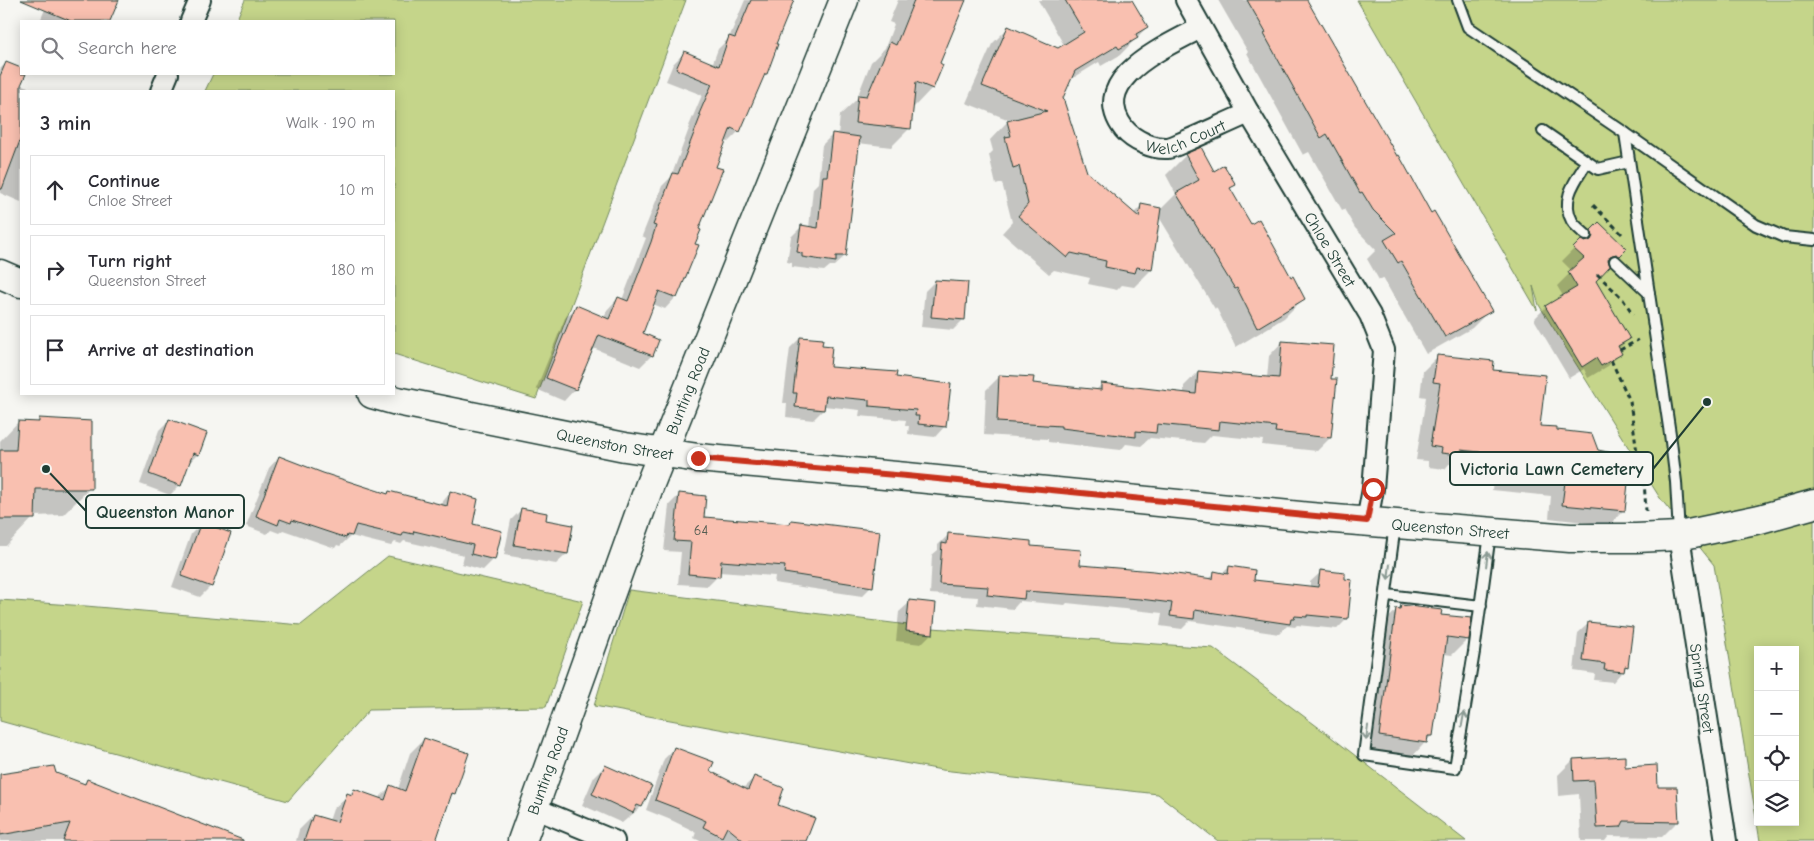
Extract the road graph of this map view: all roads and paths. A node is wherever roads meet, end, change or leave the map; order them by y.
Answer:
1 (200, 0) edge
2 (844, 0) edge
3 (1186, 0) edge
4 (1458, 0) edge
5 (191, 20) edge
6 (1200, 28) junction
7 (168, 75) edge
8 (161, 90) edge
9 (1249, 113) junction
10 (1543, 131) dead end
11 (1625, 133) junction
12 (1587, 162) junction
13 (1629, 162) junction
14 (1593, 206) dead end
15 (1586, 235) dead end
16 (1627, 240) dead end
17 (1814, 240) edge
18 (1615, 261) dead end
19 (0, 274) edge
20 (1597, 274) dead end
21 (20, 283) edge
22 (1649, 293) junction
23 (1636, 320) dead end
24 (1640, 334) dead end
25 (1620, 350) dead end
26 (1611, 360) dead end
27 (376, 395) edge
28 (662, 454) junction
29 (1814, 504) edge
30 (1646, 512) dead end
31 (1367, 521) junction
32 (1395, 524) junction
33 (1490, 532) junction
34 (1680, 536) junction
35 (1387, 595) junction
36 (1481, 606) junction
37 (534, 808) junction
38 (522, 841) edge
39 (614, 841) edge
40 (1726, 841) edge

1 - 5 street
2 - 28 main road, Bunting Road
3 - 6 street, Chloe Street
4 - 11 lane
6 - 9 street, Chloe Street
6 - 9 street, Welch Court
7 - 8 street
9 - 31 street, Chloe Street
10 - 12 lane
11 - 13 lane
11 - 17 lane
12 - 13 lane
12 - 15 lane
13 - 22 lane
14 - 16 path
18 - 22 lane
19 - 21 main road
20 - 23 path
22 - 34 lane
24 - 25 path
26 - 30 path
27 - 28 main road, Queenston Street
28 - 31 main road, Queenston Street
28 - 37 main road, Bunting Road
29 - 34 main road, Queenston Street
31 - 32 main road, Queenston Street
32 - 33 main road, Queenston Street
32 -> 35 lane
33 - 34 main road, Queenston Street
36 -> 33 lane
34 - 40 street, Spring Street
35 - 36 lane
35 -> 36 lane
37 - 38 main road, Bunting Road
37 - 39 street

